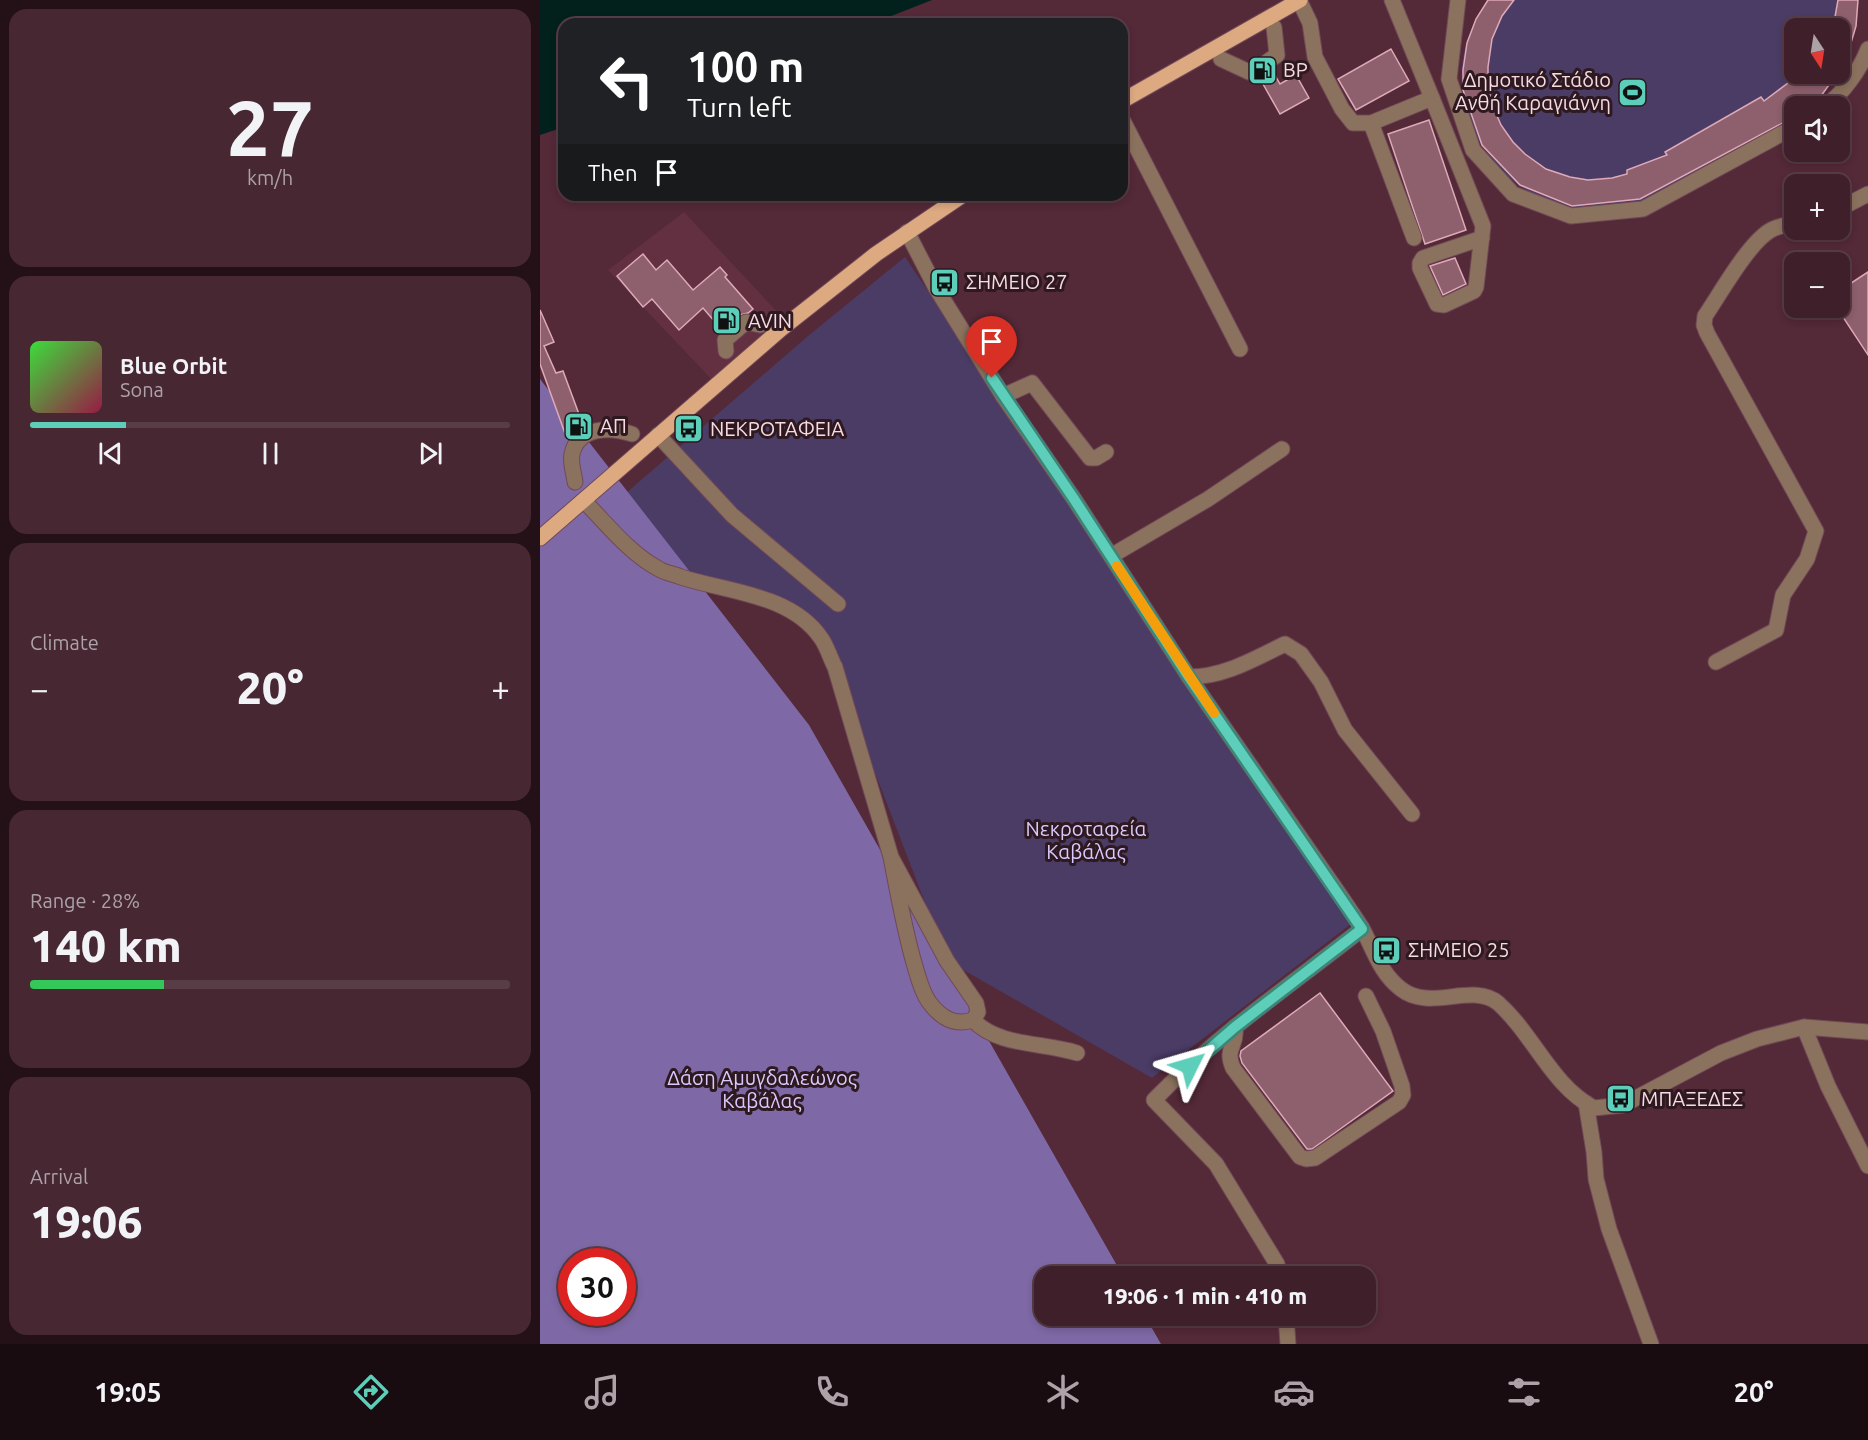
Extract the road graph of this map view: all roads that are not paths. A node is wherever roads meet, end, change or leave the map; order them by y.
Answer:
1 (1300, 0) edge
2 (1392, 0) edge
3 (1458, 0) edge
4 (1274, 27) dead end
5 (1868, 49) edge
6 (1221, 59) dead end
7 (1267, 62) dead end
8 (1251, 71) dead end
9 (1837, 96) edge
10 (1128, 98) edge
11 (1432, 98) junction
12 (1371, 123) junction
13 (1128, 131) edge
14 (1784, 132) edge
15 (1868, 194) edge
16 (954, 201) edge
17 (1850, 203) edge
18 (1784, 226) edge
19 (907, 232) junction
20 (1414, 238) dead end
21 (1482, 238) junction
22 (760, 325) dead end
23 (1240, 349) dead end
24 (726, 351) dead end
25 (1003, 396) junction
26 (632, 435) dead end
27 (658, 435) junction
28 (1282, 449) dead end
29 (1106, 452) dead end
30 (575, 482) dead end
31 (584, 501) junction
32 (540, 538) edge
33 (1111, 556) junction
34 (838, 604) dead end
35 (1716, 662) dead end
36 (1189, 677) junction
37 (1412, 814) dead end
38 (891, 857) junction
39 (1362, 929) junction
40 (1366, 996) dead end
41 (973, 1020) junction
42 (1235, 1027) junction
43 (1804, 1027) junction
44 (1868, 1032) edge
45 (1077, 1053) dead end
46 (1586, 1103) junction
47 (1868, 1166) edge
48 (1278, 1266) edge
49 (1287, 1326) edge
50 (1288, 1344) edge
51 (1651, 1344) edge

1 - 10 main road
1 - 12 street
2 - 11 street
3 - 14 street
4 - 7 street
5 - 9 street
6 - 8 street
11 - 12 street
11 - 21 street
12 - 20 street
13 - 23 street
15 - 17 street
16 - 19 main road
18 - 35 street
19 - 25 street
19 - 27 main road
21 - 21 street
22 - 24 street
25 - 29 street
25 - 33 street
26 - 30 street
27 - 31 main road
27 - 34 street
28 - 33 street
31 - 32 main road
31 - 38 street
33 - 36 street
36 - 37 street
36 - 39 street
38 - 41 street
38 - 41 street
39 - 42 street
39 - 46 street
40 - 42 street
41 - 45 street
42 - 48 street
43 - 44 street
43 - 46 street
43 - 47 street
46 - 51 street
49 - 50 street

